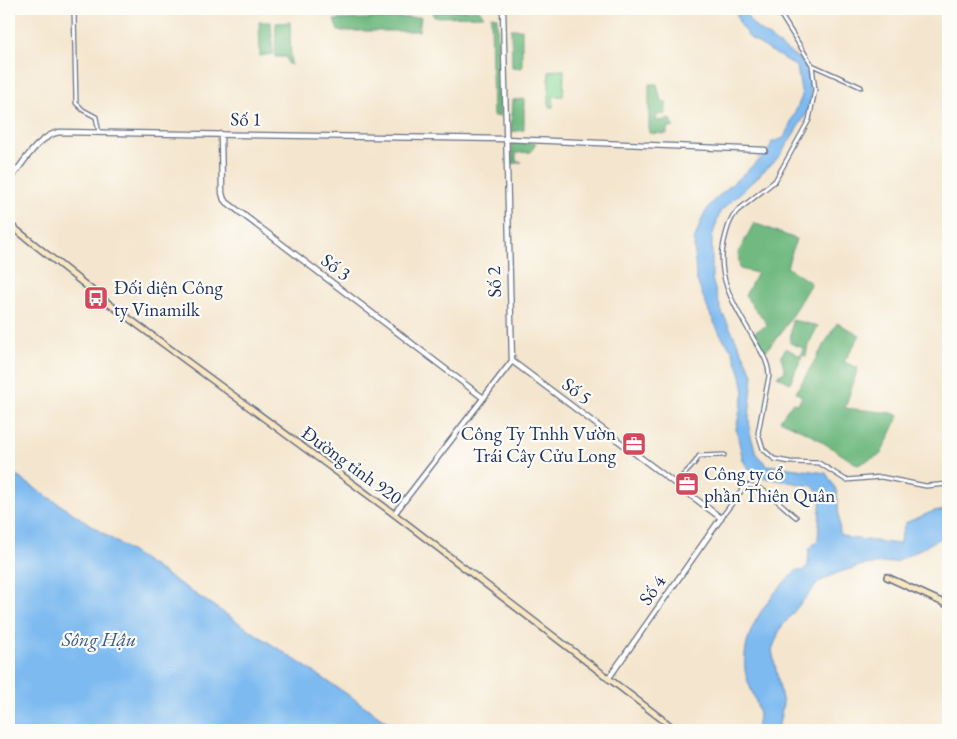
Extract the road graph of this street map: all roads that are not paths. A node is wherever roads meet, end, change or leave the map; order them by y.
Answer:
1 (74, 9) edge
2 (503, 9) edge
3 (776, 9) edge
4 (812, 64) junction
5 (860, 87) dead end
6 (99, 133) junction
7 (221, 134) junction
8 (505, 139) junction
9 (765, 150) dead end
10 (9, 181) edge
11 (9, 224) edge
12 (512, 361) junction
13 (482, 397) junction
14 (724, 455) dead end
15 (676, 484) junction
16 (948, 484) edge
17 (394, 514) junction
18 (796, 517) dead end
19 (721, 518) junction
20 (888, 577) dead end
21 (948, 605) edge
22 (608, 679) junction
23 (676, 730) edge

1 - 6 street
2 - 8 street, Số 2
3 - 4 street
4 - 5 street
4 - 16 street
6 - 7 street, Số 1
6 - 10 street, Số 1
7 - 8 street, Số 1
7 - 13 street, Số 3
8 - 9 street, Số 1
8 - 12 street, Số 2
11 - 17 main road, Đường tỉnh 920
12 - 13 street
12 - 15 street, Số 5
13 - 17 street
14 - 15 street
15 - 19 street, Số 5
17 - 22 main road, Đường tỉnh 920
18 - 19 street
19 - 22 street, Số 4
20 - 21 main road
22 - 23 main road, Đường tỉnh 920

